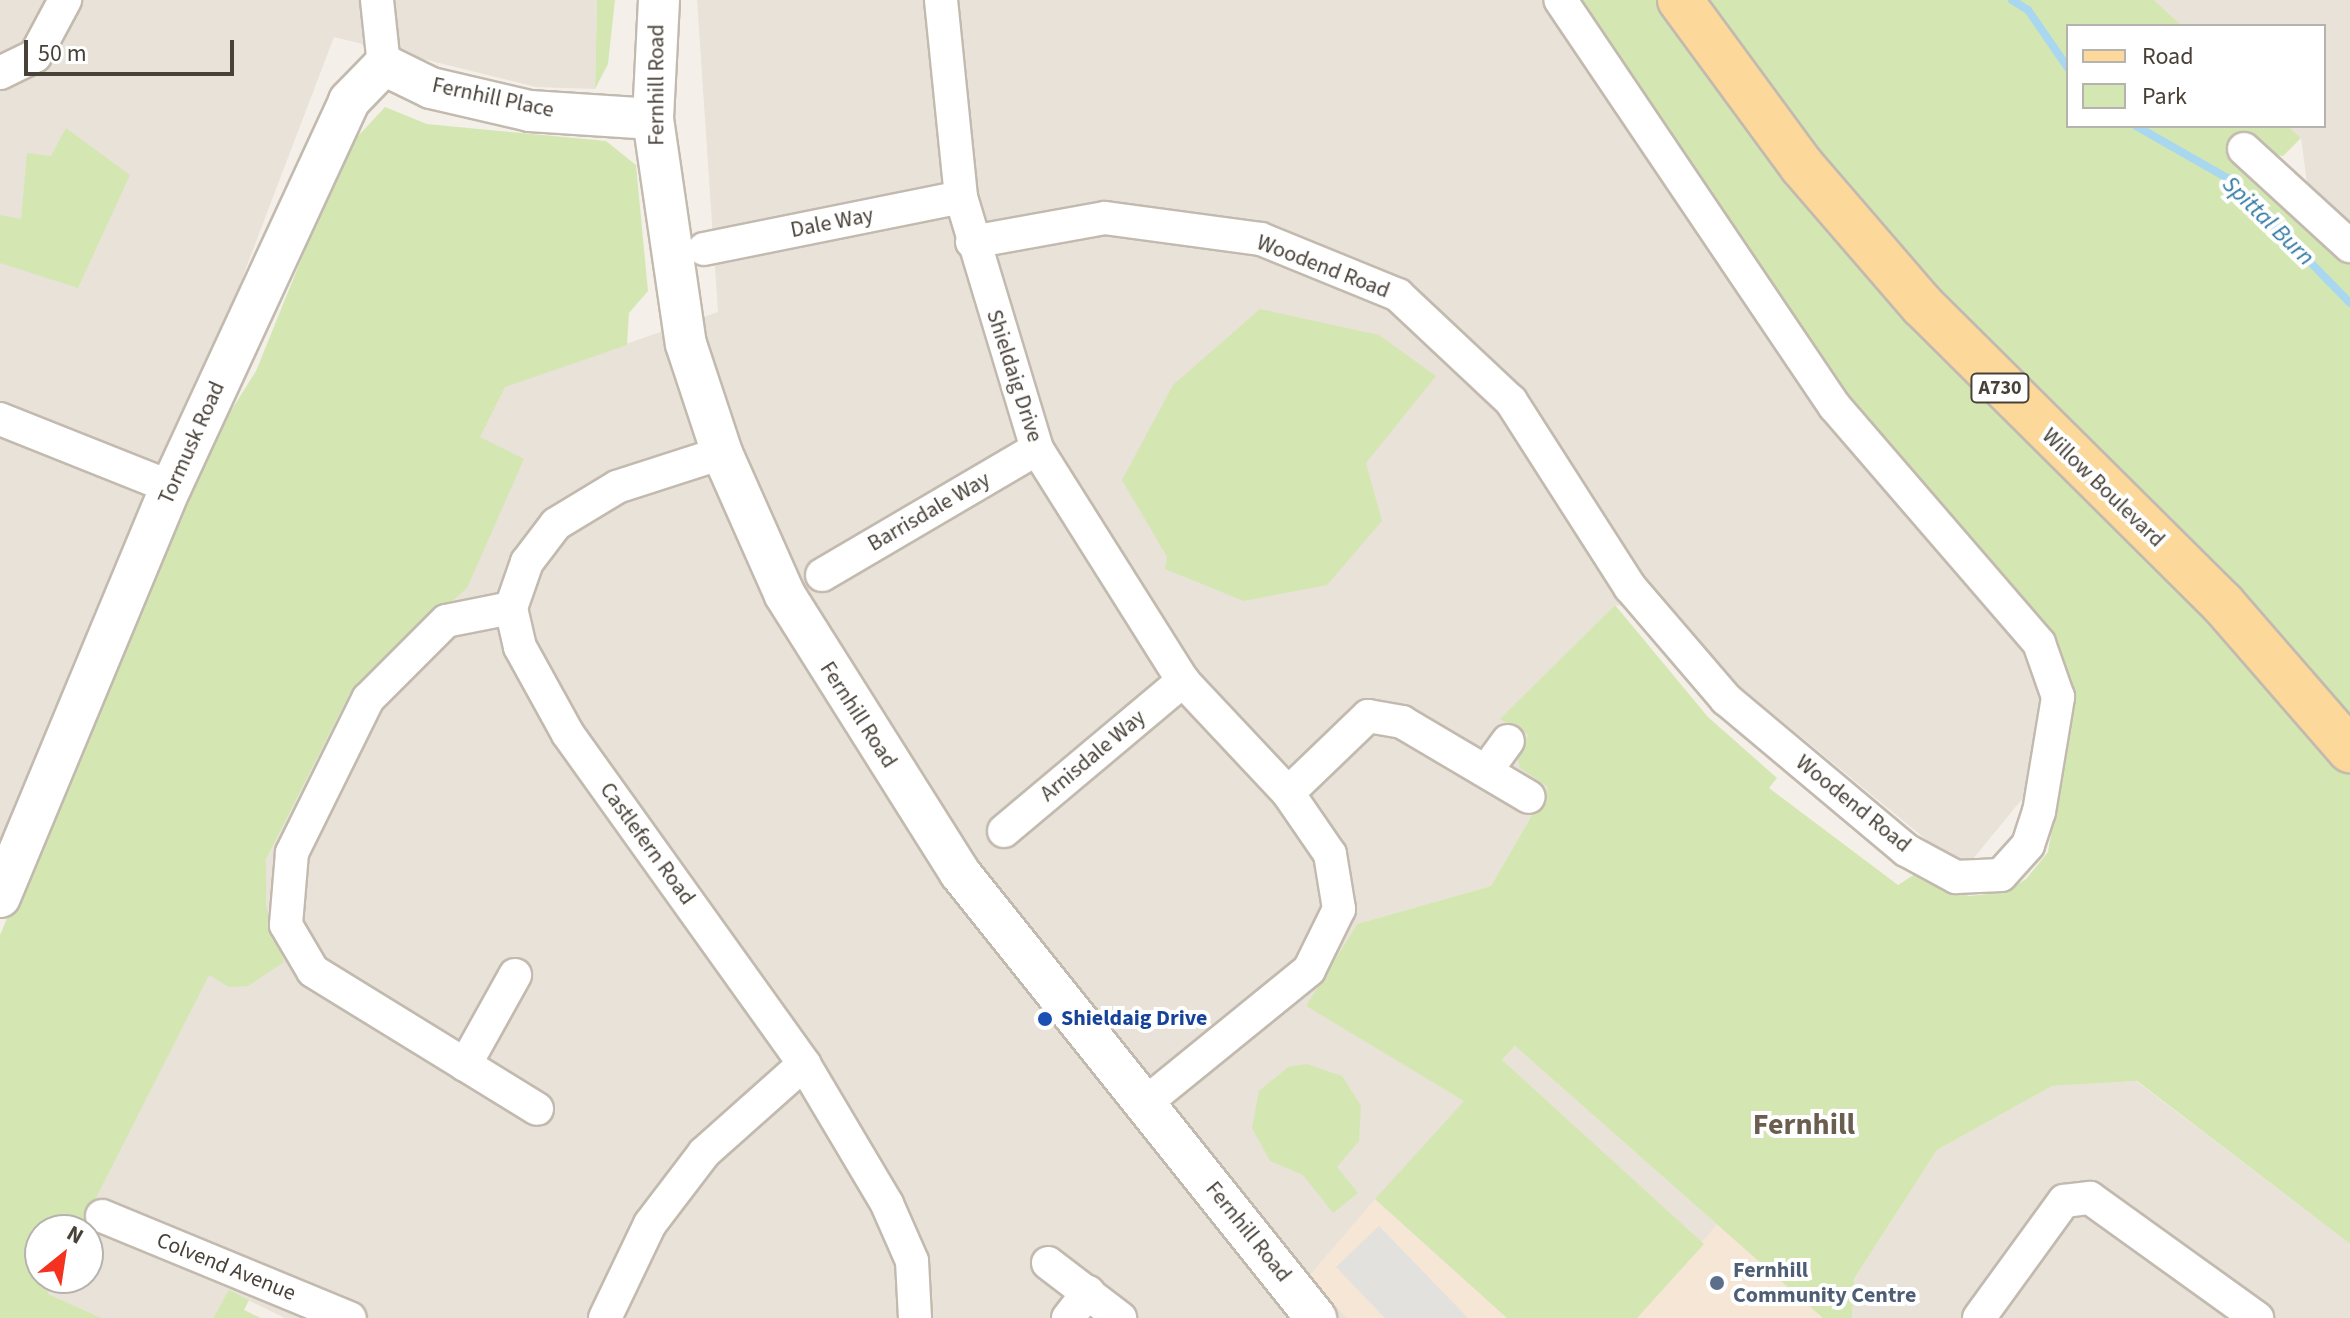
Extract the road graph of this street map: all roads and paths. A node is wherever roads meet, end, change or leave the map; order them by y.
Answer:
1 (65, 0) edge
2 (377, 0) edge
3 (659, 0) edge
4 (941, 0) edge
5 (1560, 0) edge
6 (1680, 0) edge
7 (384, 65) junction
8 (0, 73) edge
9 (653, 119) junction
10 (2244, 149) dead end
11 (961, 197) junction
12 (972, 242) junction
13 (2350, 246) edge
14 (704, 249) dead end
15 (0, 419) edge
16 (1037, 449) junction
17 (722, 453) junction
18 (171, 487) junction
19 (822, 575) dead end
20 (511, 608) junction
21 (1183, 681) junction
22 (1508, 741) dead end
23 (2350, 750) edge
24 (1486, 771) junction
25 (1288, 793) junction
26 (1529, 797) dead end
27 (1004, 831) dead end
28 (0, 897) edge
29 (515, 975) dead end
30 (804, 1064) junction
31 (465, 1065) junction
32 (1144, 1104) junction
33 (537, 1109) dead end
34 (104, 1217) edge
35 (1048, 1263) dead end
36 (1088, 1292) junction
37 (1312, 1317) edge
38 (350, 1318) edge
39 (605, 1318) edge
40 (915, 1318) edge
41 (1068, 1318) edge
42 (1120, 1318) edge
43 (1979, 1318) edge
44 (2257, 1318) edge

1 - 8 street
2 - 7 street
3 - 9 street, Fernhill Road
4 - 11 street, Shieldaig Drive
5 - 12 street, Woodend Road
6 - 23 main road, Willow Boulevard / A730
7 - 9 street, Fernhill Place
7 - 18 street, Tormusk Road
9 - 17 street, Fernhill Road
10 - 13 street
11 - 12 street, Shieldaig Drive
11 - 14 street, Dale Way
12 - 16 street, Shieldaig Drive
15 - 18 street
16 - 19 street, Barrisdale Way
16 - 21 street, Shieldaig Drive
17 - 20 street
17 - 32 street, Fernhill Road
18 - 28 street, Tormusk Road
20 - 30 street, Castlefern Road
20 - 31 street
21 - 25 street, Shieldaig Drive
21 - 27 street, Arnisdale Way
22 - 24 street
24 - 25 street
24 - 26 street
25 - 32 street, Shieldaig Drive
29 - 31 street
30 - 39 street
30 - 40 street, Castlefern Road
31 - 33 street
32 - 37 street, Fernhill Road
34 - 38 street, Colvend Avenue
35 - 36 street
36 - 41 street
36 - 42 street
43 - 44 street

